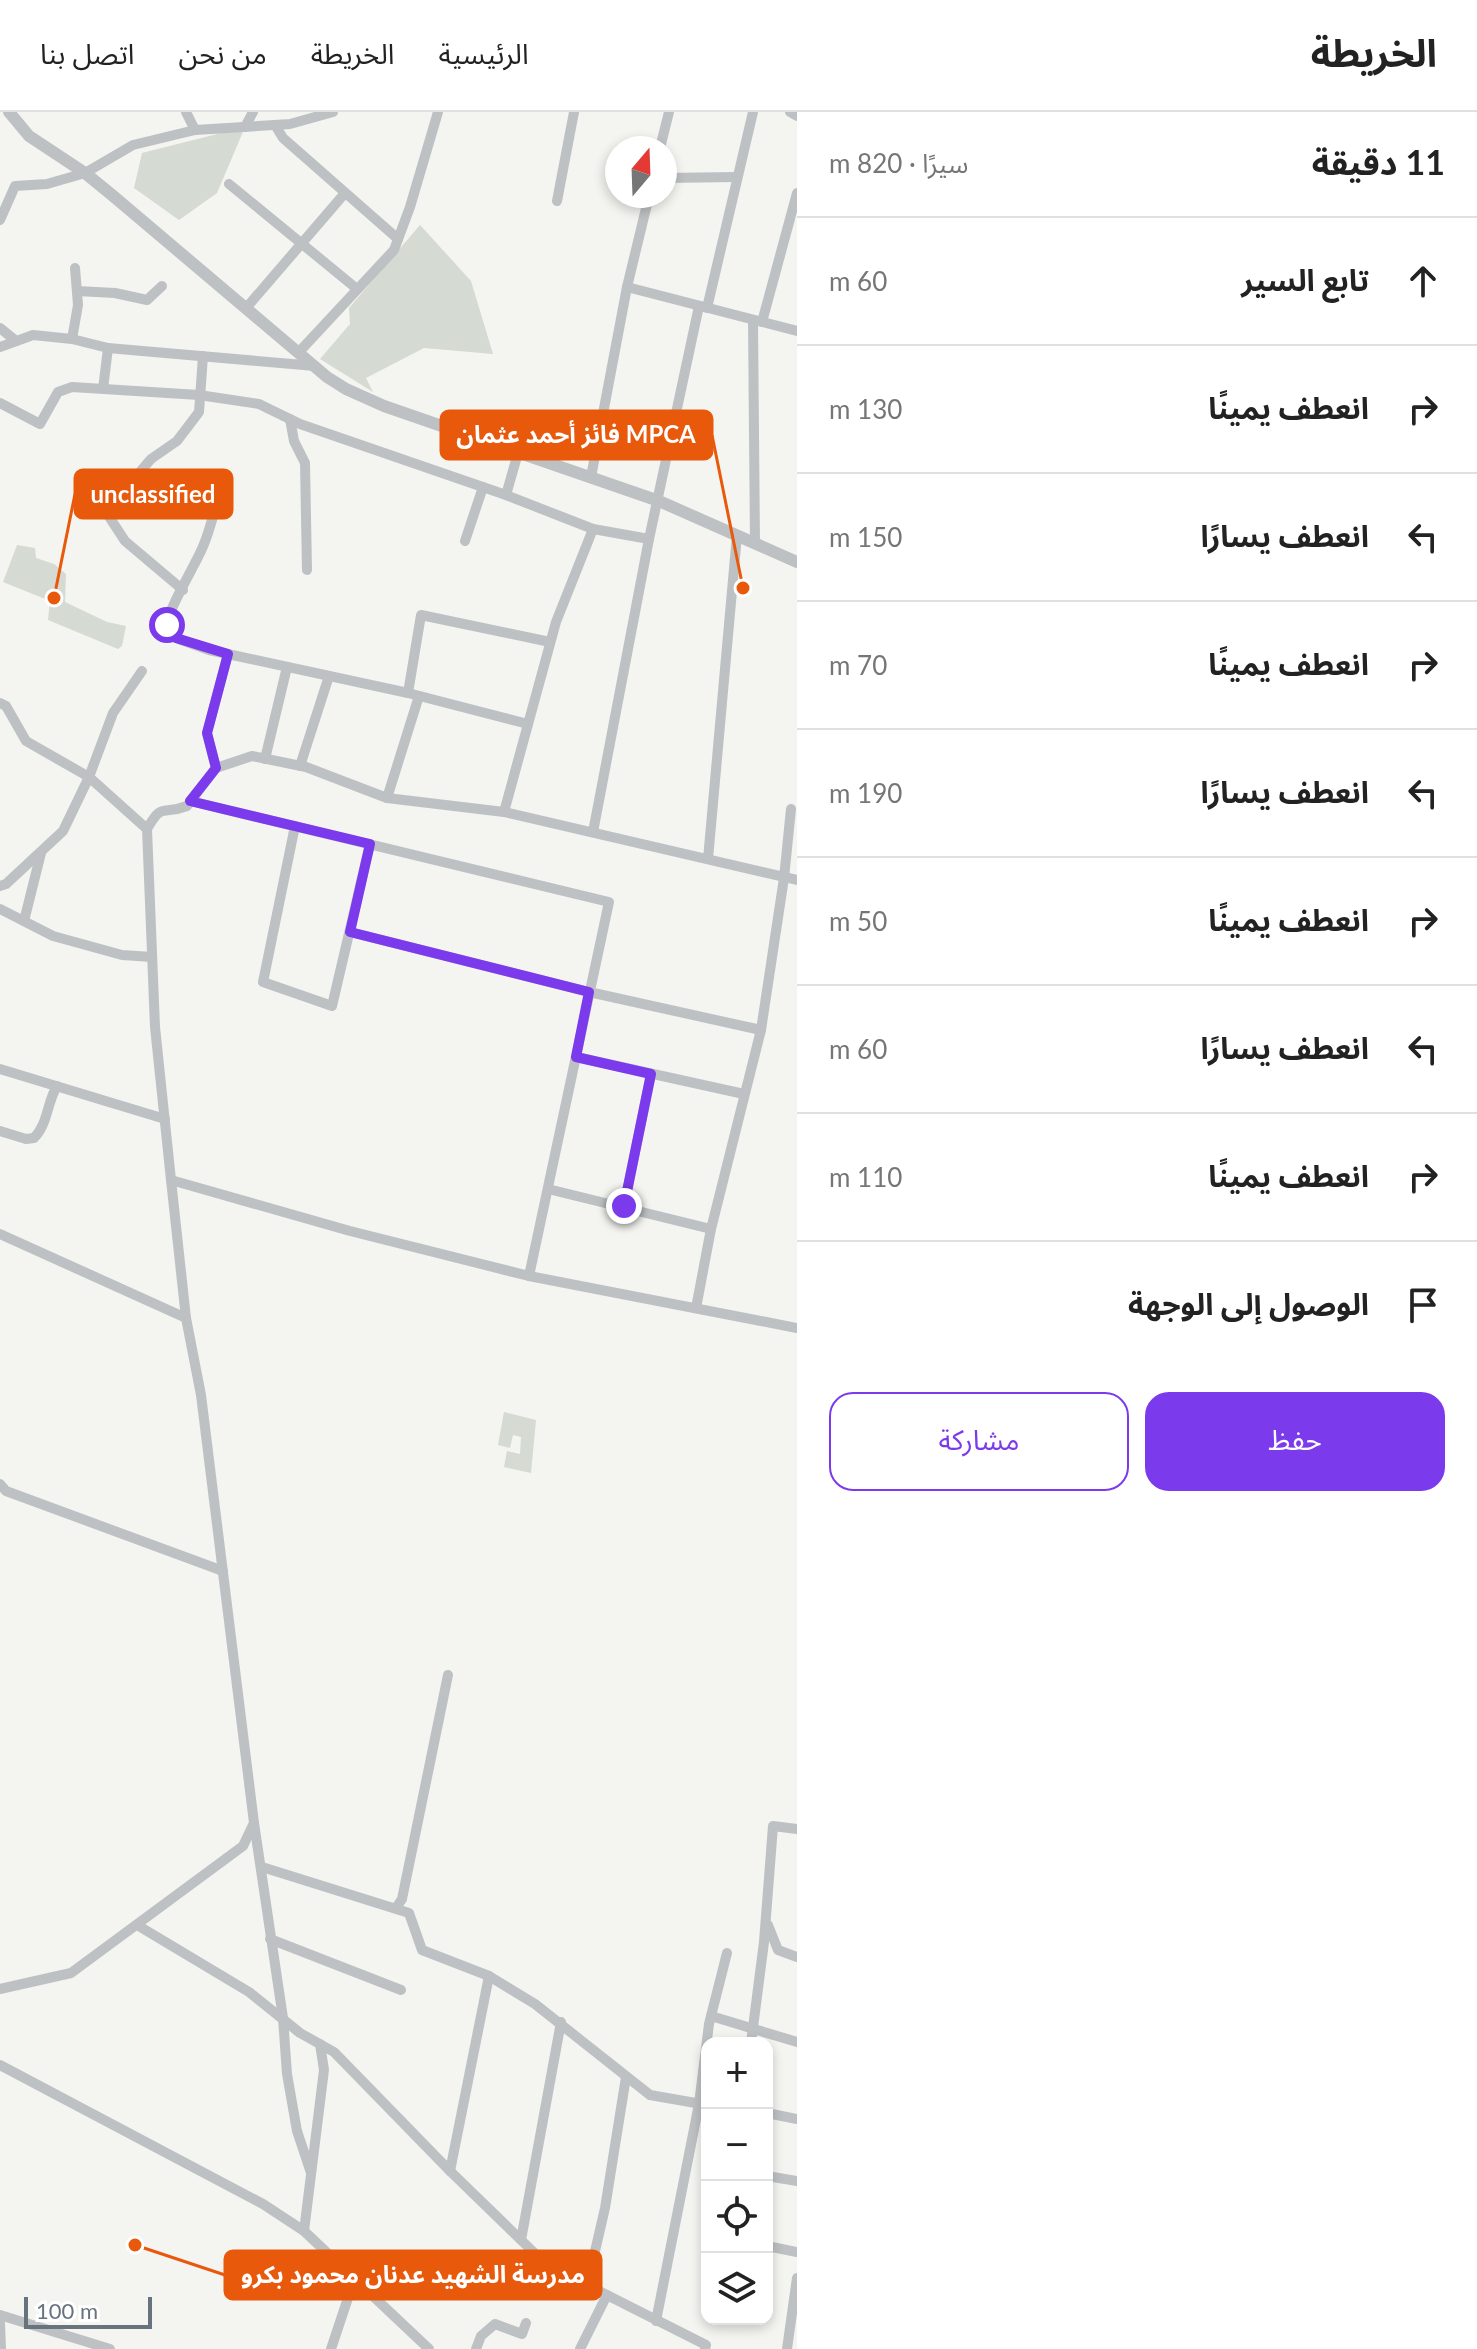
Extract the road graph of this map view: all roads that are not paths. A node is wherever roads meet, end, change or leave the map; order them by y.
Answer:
1 (9, 112) edge
2 (186, 112) edge
3 (253, 112) edge
4 (333, 112) edge
5 (438, 112) edge
6 (574, 112) edge
7 (669, 112) edge
8 (753, 112) edge
9 (790, 112) edge
10 (797, 116) edge
11 (275, 125) junction
12 (245, 127) junction
13 (195, 130) junction
14 (663, 136) edge
15 (85, 173) junction
16 (736, 177) junction
17 (677, 178) edge
18 (229, 184) dead end
19 (345, 193) junction
20 (797, 193) edge
21 (557, 201) dead end
22 (646, 208) edge
23 (0, 220) edge
24 (398, 239) junction
25 (301, 243) junction
26 (75, 268) dead end
27 (162, 286) dead end
28 (627, 287) junction
29 (357, 289) junction
30 (77, 291) junction
31 (247, 307) junction
32 (703, 307) junction
33 (758, 321) junction
34 (0, 328) edge
35 (797, 331) edge
36 (72, 339) junction
37 (16, 341) junction
38 (0, 347) edge
39 (108, 348) junction
40 (299, 352) junction
41 (203, 356) junction
42 (315, 366) junction
43 (103, 389) junction
44 (199, 395) junction
45 (0, 403) edge
46 (290, 419) junction
47 (518, 453) junction
48 (591, 477) junction
49 (483, 487) junction
50 (506, 495) junction
51 (659, 501) junction
52 (216, 507) dead end
53 (593, 529) junction
54 (737, 535) junction
55 (649, 539) junction
56 (465, 541) dead end
57 (755, 544) junction
58 (797, 562) edge
59 (307, 570) dead end
60 (183, 590) junction
61 (550, 642) junction
62 (228, 654) junction
63 (287, 667) junction
64 (142, 671) dead end
65 (329, 676) junction
66 (414, 694) junction
67 (0, 703) edge
68 (528, 724) junction
69 (265, 759) junction
70 (300, 766) junction
71 (216, 768) junction
72 (89, 777) junction
73 (387, 798) junction
74 (190, 801) junction
75 (791, 809) dead end
76 (504, 812) junction
77 (295, 826) junction
78 (147, 829) junction
79 (593, 832) junction
80 (370, 844) junction
81 (41, 853) junction
82 (708, 859) junction
83 (784, 878) junction
84 (797, 880) edge
85 (0, 886) edge
86 (0, 909) edge
87 (24, 921) junction
88 (350, 932) junction
89 (152, 957) junction
90 (589, 992) junction
91 (761, 1030) junction
92 (576, 1057) junction
93 (0, 1069) edge
94 (651, 1074) junction
95 (57, 1086) junction
96 (744, 1094) junction
97 (165, 1119) junction
98 (0, 1131) edge
99 (171, 1180) junction
100 (548, 1189) junction
101 (624, 1206) junction
102 (711, 1229) junction
103 (0, 1234) edge
104 (529, 1276) junction
105 (696, 1308) junction
106 (186, 1318) junction
107 (797, 1328) edge
108 (0, 1484) edge
109 (223, 1571) junction
110 (448, 1675) dead end
111 (254, 1823) junction
112 (797, 1829) edge
113 (262, 1867) junction
114 (396, 1908) junction
115 (766, 1920) junction
116 (137, 1925) junction
117 (270, 1939) junction
118 (727, 1953) dead end
119 (797, 1957) edge
120 (489, 1976) junction
121 (0, 1989) edge
122 (401, 1990) dead end
123 (711, 2016) junction
124 (283, 2018) junction
125 (561, 2022) junction
126 (753, 2027) junction
127 (709, 2037) edge
128 (752, 2037) edge
129 (797, 2042) edge
130 (320, 2044) junction
131 (0, 2065) edge
132 (626, 2077) junction
133 (701, 2104) edge
134 (702, 2109) edge
135 (773, 2114) edge
136 (797, 2119) edge
137 (450, 2171) junction
138 (311, 2173) junction
139 (773, 2177) edge
140 (797, 2181) edge
141 (304, 2231) junction
142 (521, 2240) junction
143 (773, 2247) edge
144 (797, 2252) edge
145 (355, 2277) junction
146 (797, 2278) edge
147 (587, 2286) junction
148 (607, 2295) junction
149 (0, 2315) edge
150 (656, 2321) junction
151 (0, 2323) edge
152 (526, 2323) dead end
153 (707, 2348) edge
154 (1, 2349) edge
155 (110, 2349) edge
156 (331, 2349) edge
157 (429, 2349) edge
158 (476, 2349) edge
159 (580, 2349) edge
160 (787, 2349) edge

1 - 15 street
2 - 13 street
3 - 12 street
4 - 11 street
5 - 24 street
6 - 21 street
7 - 14 street
8 - 16 street
9 - 10 street
11 - 12 street
11 - 19 street
12 - 13 street
13 - 15 street
15 - 23 street
15 - 31 street
16 - 17 street
16 - 32 street
18 - 25 street
19 - 24 street
19 - 25 street
20 - 33 street
22 - 28 street
24 - 29 street
25 - 29 street
25 - 31 street
26 - 30 street
27 - 30 street
28 - 32 street
28 - 48 street
29 - 40 street
30 - 36 street
31 - 40 street
32 - 33 street
32 - 51 street
33 - 35 street
33 - 57 street
34 - 37 street
36 - 37 street
36 - 39 street
37 - 38 street
39 - 41 street
39 - 43 street
40 - 42 street
41 - 42 street
41 - 44 street
42 - 47 street
43 - 44 street
43 - 45 street
44 - 46 street
44 - 60 street
46 - 49 street
46 - 59 street
47 - 48 street
47 - 50 street
48 - 51 street
49 - 50 street
49 - 56 street
50 - 53 street
51 - 54 street
51 - 55 street
52 - 60 street
53 - 55 street
53 - 61 street
54 - 57 street
54 - 82 street
55 - 79 street
57 - 58 street
60 - 62 street
61 - 66 street
61 - 68 street
62 - 63 street
62 - 71 street
63 - 65 street
63 - 69 street
64 - 72 street
65 - 66 street
65 - 70 street
66 - 68 street
66 - 73 street
67 - 72 street
68 - 76 street
69 - 70 street
69 - 71 street
70 - 73 street
71 - 74 street
72 - 78 street
72 - 81 street
73 - 76 street
74 - 77 street
74 - 78 street
75 - 83 street
76 - 79 street
77 - 80 street
77 - 88 street
78 - 89 street
79 - 82 street
80 - 88 street
80 - 90 street
81 - 85 street
81 - 87 street
82 - 83 street
83 - 84 street
83 - 91 street
86 - 87 street
87 - 89 street
88 - 90 street
89 - 97 street
90 - 91 street
90 - 92 street
91 - 96 street
92 - 94 street
92 - 100 street
93 - 95 street
94 - 96 street
94 - 101 street
95 - 97 street
95 - 98 street
96 - 102 street
97 - 99 street
99 - 104 street
99 - 106 street
100 - 101 street
100 - 104 street
101 - 102 street
102 - 105 street
103 - 106 street
104 - 105 street
105 - 107 street
106 - 109 street
108 - 109 street
109 - 111 street
110 - 114 street
111 - 113 street
111 - 116 street
112 - 115 street
113 - 114 street
113 - 117 street
114 - 120 street
115 - 119 street
115 - 126 street
116 - 121 street
116 - 124 street
117 - 122 street
117 - 124 street
118 - 123 street
120 - 125 street
120 - 137 street
123 - 126 street
123 - 127 street
124 - 130 street
124 - 138 street
125 - 132 street
125 - 142 street
126 - 128 street
126 - 129 street
130 - 137 street
130 - 138 street
131 - 141 street
132 - 133 street
132 - 147 street
134 - 150 street
135 - 136 street
137 - 142 street
138 - 141 street
139 - 140 street
141 - 145 street
142 - 147 street
143 - 144 street
145 - 156 street
145 - 157 street
146 - 160 street
147 - 148 street
148 - 150 street
148 - 159 street
149 - 155 street
150 - 153 street
151 - 154 street
152 - 158 street

